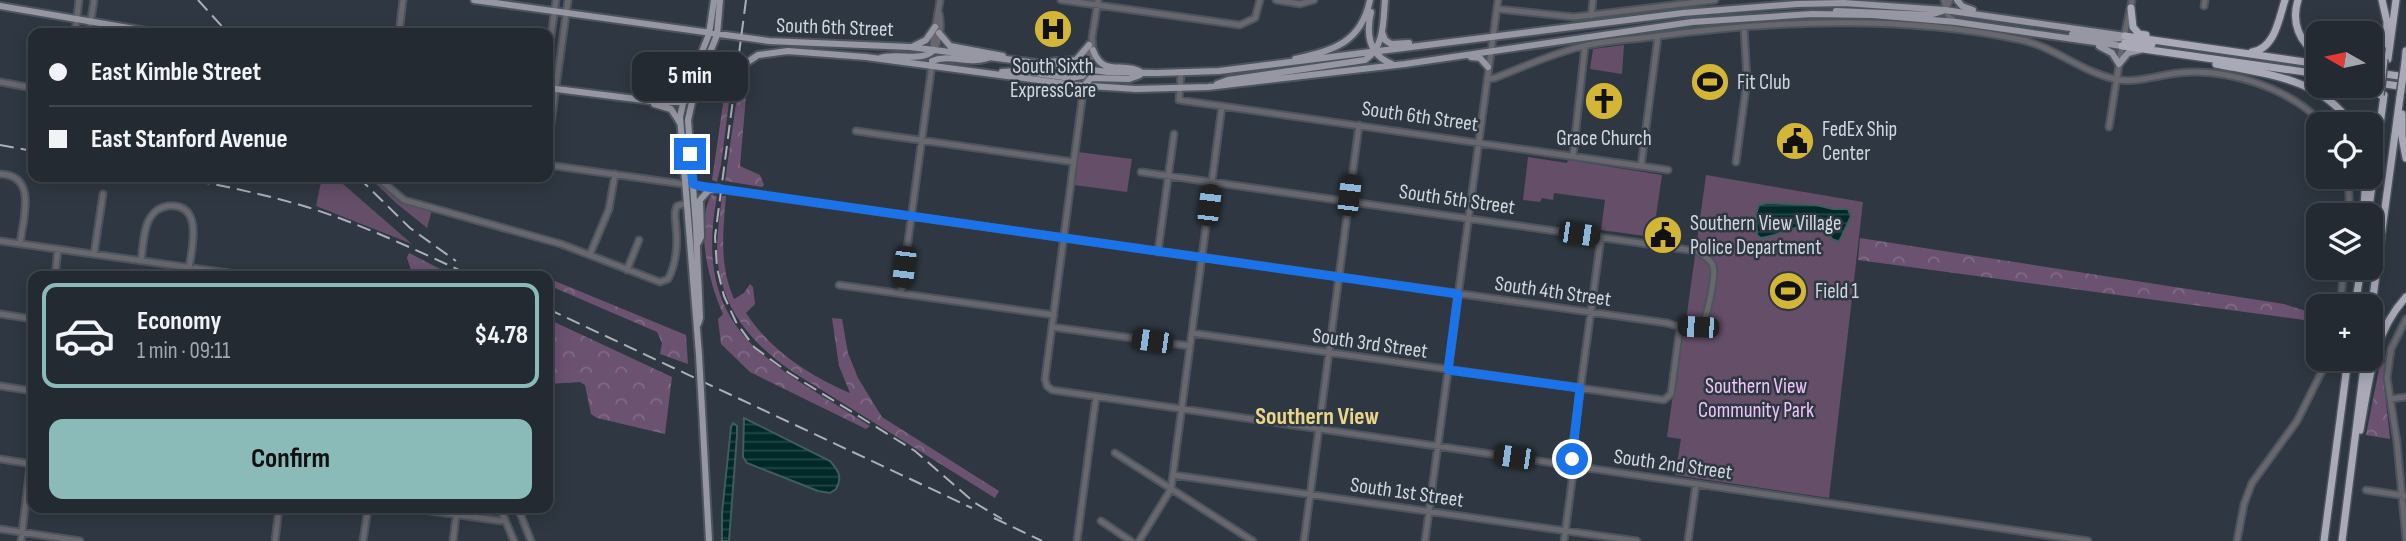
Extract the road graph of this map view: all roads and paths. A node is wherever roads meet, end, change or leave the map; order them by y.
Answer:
1 (79, 0) edge
2 (94, 0) edge
3 (403, 0) edge
4 (474, 0) edge
5 (556, 0) edge
6 (568, 0) edge
7 (714, 0) edge
8 (720, 0) edge
9 (940, 0) edge
10 (1061, 0) edge
11 (1260, 0) edge
12 (1276, 0) edge
13 (1314, 0) edge
14 (1371, 0) edge
15 (1385, 0) edge
16 (1498, 0) edge
17 (1593, 0) edge
18 (1715, 0) edge
19 (1931, 0) edge
20 (1944, 0) edge
21 (1950, 0) edge
22 (1957, 0) edge
23 (2285, 0) edge
24 (2298, 0) edge
25 (2382, 0) edge
26 (2396, 0) edge
27 (1098, 3) edge
28 (2131, 4) edge
29 (0, 6) edge
30 (1911, 7) junction
31 (1497, 9) junction
32 (1945, 10) junction
33 (554, 11) junction
34 (566, 13) junction
35 (1816, 14) junction
36 (1591, 16) junction
37 (77, 20) junction
38 (91, 22) junction
39 (1956, 22) junction
40 (2050, 24) junction
41 (1744, 26) junction
42 (76, 28) edge
43 (90, 28) edge
44 (128, 28) edge
45 (400, 28) edge
46 (552, 28) edge
47 (937, 30) junction
48 (1382, 31) junction
49 (713, 34) junction
50 (1658, 36) junction
51 (2056, 36) junction
52 (2125, 36) junction
53 (1493, 38) junction
54 (1464, 40) junction
55 (1091, 44) junction
56 (2185, 44) junction
57 (2306, 44) edge
58 (1585, 46) junction
59 (2122, 46) junction
60 (910, 47) junction
61 (2145, 49) junction
62 (934, 50) junction
63 (1491, 50) junction
64 (1375, 52) junction
65 (2237, 52) junction
66 (2189, 55) junction
67 (2406, 55) edge
68 (990, 57) junction
69 (878, 58) junction
70 (2386, 59) junction
71 (1011, 60) junction
72 (1421, 61) junction
73 (2306, 62) edge
74 (932, 63) junction
75 (1036, 64) junction
76 (2119, 64) junction
77 (1395, 65) junction
78 (1272, 66) junction
79 (1488, 67) junction
80 (1087, 70) junction
81 (2306, 72) edge
82 (985, 73) junction
83 (1144, 73) junction
84 (1181, 73) junction
85 (2384, 74) edge
86 (2406, 77) edge
87 (1487, 79) junction
88 (2116, 80) junction
89 (0, 82) edge
90 (2384, 84) edge
91 (1084, 86) junction
92 (28, 87) edge
93 (1208, 87) junction
94 (2406, 87) edge
95 (1180, 88) junction
96 (553, 89) edge
97 (556, 89) junction
98 (2400, 97) junction
99 (692, 99) junction
100 (649, 101) junction
101 (683, 102) junction
102 (1222, 106) junction
103 (553, 110) edge
104 (2309, 112) edge
105 (2340, 112) edge
106 (680, 124) junction
107 (1359, 125) junction
108 (2109, 127) dead end
109 (856, 131) dead end
110 (1174, 135) dead end
111 (921, 140) junction
112 (1478, 142) junction
113 (1573, 156) junction
114 (2406, 158) edge
115 (1074, 162) junction
116 (1736, 162) dead end
117 (553, 166) edge
118 (1641, 166) junction
119 (1668, 170) dead end
120 (1141, 172) dead end
121 (0, 174) edge
122 (615, 174) junction
123 (1168, 176) junction
124 (384, 182) edge
125 (1212, 182) junction
126 (685, 183) junction
127 (693, 184) junction
128 (718, 188) junction
129 (103, 194) dead end
130 (1348, 201) junction
131 (687, 203) junction
132 (2367, 203) edge
133 (911, 216) junction
134 (1468, 218) junction
135 (1601, 237) junction
136 (1064, 238) junction
137 (639, 240) dead end
138 (0, 241) edge
139 (20, 244) junction
140 (698, 244) junction
141 (58, 249) junction
142 (1158, 252) junction
143 (94, 254) junction
144 (590, 254) junction
145 (1202, 257) junction
146 (141, 261) junction
147 (189, 268) junction
148 (627, 270) junction
149 (56, 271) edge
150 (212, 271) edge
151 (1338, 276) junction
152 (839, 285) dead end
153 (901, 293) junction
154 (1458, 294) junction
155 (2373, 294) edge
156 (2406, 297) edge
157 (1591, 313) junction
158 (0, 314) edge
159 (1054, 316) junction
160 (28, 317) edge
161 (2406, 319) edge
162 (698, 326) junction
163 (1052, 327) junction
164 (1679, 327) junction
165 (1192, 333) junction
166 (1190, 346) junction
167 (1328, 353) junction
168 (1448, 370) junction
169 (2322, 371) edge
170 (2346, 371) edge
171 (2363, 371) edge
172 (0, 386) edge
173 (1580, 388) junction
174 (28, 390) edge
175 (1096, 397) junction
176 (2406, 397) edge
177 (2390, 399) junction
178 (1181, 409) junction
179 (1318, 429) junction
180 (1438, 446) junction
181 (1115, 453) dead end
182 (0, 459) edge
183 (28, 463) edge
184 (2351, 465) junction
185 (1572, 466) junction
186 (1173, 475) junction
187 (1696, 484) junction
188 (1171, 489) junction
189 (2366, 490) dead end
190 (28, 491) edge
191 (1310, 494) junction
192 (2404, 496) edge
193 (1429, 511) junction
194 (278, 513) edge
195 (367, 513) edge
196 (457, 513) edge
197 (466, 513) edge
198 (502, 513) edge
199 (520, 513) edge
200 (505, 519) junction
201 (1101, 521) dead end
202 (0, 529) edge
203 (1565, 530) junction
204 (22, 532) junction
205 (2406, 539) edge
206 (20, 541) edge
207 (80, 541) edge
208 (275, 541) edge
209 (363, 541) edge
210 (453, 541) edge
211 (514, 541) edge
212 (531, 541) edge
213 (709, 541) edge
214 (1077, 541) edge
215 (1131, 541) edge
216 (1139, 541) edge
217 (1253, 541) edge
218 (1304, 541) edge
219 (1425, 541) edge
220 (1564, 541) edge
221 (1637, 541) edge
222 (1688, 541) edge
223 (2088, 541) edge
224 (2237, 541) edge
225 (2324, 541) edge
226 (2342, 541) edge

1 - 37 street
2 - 38 street
3 - 45 street
4 - 33 main road, South 6th Street
5 - 33 street
6 - 34 street
7 - 49 main road
8 - 49 main road
9 - 47 street
10 - 27 street
11 - 27 street
12 - 13 street
14 - 64 main road
14 - 78 main road
15 - 48 main road
16 - 31 street
17 - 36 street
18 - 36 street
19 - 30 main road
20 - 32 street
21 - 32 street
22 - 40 main road
23 - 65 highway
24 - 57 highway
25 - 70 highway
26 - 70 highway
27 - 55 street
28 - 52 street
28 - 56 highway
29 - 37 main road
30 - 32 main road
30 - 53 main road
31 - 36 street
31 - 53 street
32 - 35 main road
32 - 39 street
32 - 40 main road
33 - 34 main road, South 6th Street
33 - 46 street
34 - 49 main road, South 6th Street
34 - 97 street
35 - 39 main road
35 - 63 main road
37 - 38 main road
37 - 42 street
38 - 43 street
38 - 44 main road
39 - 51 main road
40 - 52 main road
41 - 50 street
41 - 88 street
41 - 116 street
47 - 60 main road
47 - 62 street
47 - 71 main road
48 - 54 main road
48 - 64 main road
49 - 60 main road, South 6th Street
49 - 99 main road
49 - 101 main road
50 - 58 street
50 - 118 street
51 - 52 main road
51 - 59 main road
51 - 76 main road
52 - 56 highway
52 - 59 street
53 - 54 main road
53 - 63 street
54 - 64 main road
55 - 75 main road
55 - 80 street
55 - 83 main road
56 - 59 highway
56 - 65 highway
58 - 87 street
58 - 113 street
59 - 61 highway
59 - 76 street
60 - 62 main road, South 6th Street
61 - 66 highway
61 - 76 main road
62 - 68 main road, South 6th Street
62 - 69 main road
62 - 74 street
63 - 72 main road
63 - 79 street
64 - 77 main road
64 - 78 main road
64 - 93 main road
65 - 73 highway
66 - 81 highway
66 - 105 highway
67 - 98 highway, bridge
68 - 71 main road, South 6th Street
68 - 74 main road
69 - 74 main road, South 6th Street
69 - 99 main road, South 6th Street
70 - 132 highway, bridge
71 - 75 main road, South 6th Street
72 - 77 main road
72 - 79 main road
74 - 82 main road, South 6th Street
74 - 111 street
75 - 80 main road, South 6th Street
76 - 88 street
77 - 93 main road
78 - 84 main road, South 6th Street
79 - 87 street
80 - 82 main road
80 - 83 main road, South 6th Street
80 - 91 street
82 - 91 main road, South 6th Street
83 - 84 main road, South 6th Street
83 - 91 main road
84 - 95 street
85 - 86 highway
87 - 112 street
88 - 104 street
88 - 108 street
89 - 92 street
90 - 94 highway
91 - 95 main road, South 6th Street
91 - 115 street
93 - 95 main road
95 - 102 street, South 6th Street
96 - 97 main road
97 - 100 main road
97 - 103 street
98 - 114 highway
98 - 155 highway
99 - 101 main road
99 - 127 main road
100 - 101 main road
100 - 106 main road
101 - 106 main road
102 - 107 street, South 6th Street
102 - 125 street
106 - 126 main road
107 - 112 street, South 6th Street
107 - 130 street
109 - 111 street
110 - 123 street
111 - 115 street
111 - 133 street
112 - 113 street, South 6th Street
112 - 134 street
113 - 118 street, South 6th Street
115 - 136 street
117 - 122 street, South 4th Street
118 - 119 street, South 6th Street
120 - 123 street, South 5th Street
121 - 139 street
122 - 126 street, South 4th Street
122 - 144 street
123 - 125 street, South 5th Street
123 - 142 street
124 - 144 street
125 - 130 street, South 5th Street
125 - 145 street
126 - 127 street, South 4th Street
126 - 131 main road
127 - 128 street, South 4th Street
127 - 140 main road
128 - 133 street, South 4th Street
128 - 140 main road
129 - 143 street
130 - 134 street, South 5th Street
130 - 151 street
131 - 148 street
131 - 162 main road
133 - 136 street, South 4th Street
133 - 153 street
134 - 135 street, South 5th Street
134 - 154 street
135 - 157 street
135 - 164 street, South 5th Street
136 - 142 street, South 4th Street
136 - 159 street
137 - 148 street
138 - 139 street
139 - 141 street
140 - 162 main road
141 - 143 street
141 - 149 street
142 - 145 street, South 4th Street
143 - 146 street
144 - 148 street
145 - 151 street, South 4th Street
145 - 165 street
146 - 147 street
146 - 147 street
147 - 150 street
151 - 154 street, South 4th Street
151 - 167 street
152 - 153 street
153 - 159 street
154 - 157 street, South 4th Street
154 - 168 street
156 - 184 highway
157 - 164 street, South 4th Street
157 - 173 street
158 - 160 street
159 - 163 street
161 - 177 street
162 - 213 main road, bridge
163 - 166 street
163 - 175 street, South 2nd Street
164 - 173 street, South 3rd Street
165 - 166 street
165 - 167 street, South 3rd Street
166 - 178 street
167 - 168 street, South 3rd Street
167 - 179 street
168 - 173 street, South 3rd Street
168 - 180 street
169 - 224 street
170 - 225 highway
171 - 184 highway
172 - 174 street
173 - 185 street
175 - 178 street, South 2nd Street
175 - 214 street
176 - 177 street
177 - 192 street
178 - 179 street, South 2nd Street
178 - 186 street
179 - 180 street, South 2nd Street
179 - 191 street
180 - 185 street, South 2nd Street
180 - 193 street
181 - 188 street
182 - 183 street
184 - 226 highway
185 - 187 street, South 2nd Street
185 - 203 street
186 - 188 street
186 - 191 street, South 1st Street
187 - 222 street
187 - 223 street, South 2nd Street
188 - 216 street
188 - 217 street
189 - 192 street
190 - 204 street
191 - 193 street, South 1st Street
191 - 218 street
192 - 205 street
193 - 203 street, South 1st Street
193 - 219 street
194 - 208 street
195 - 209 street
196 - 210 street
197 - 200 street
198 - 200 street
199 - 212 street
200 - 211 street
201 - 215 street
202 - 204 street
203 - 220 street
203 - 221 street, South 1st Street
204 - 206 street
204 - 207 street

